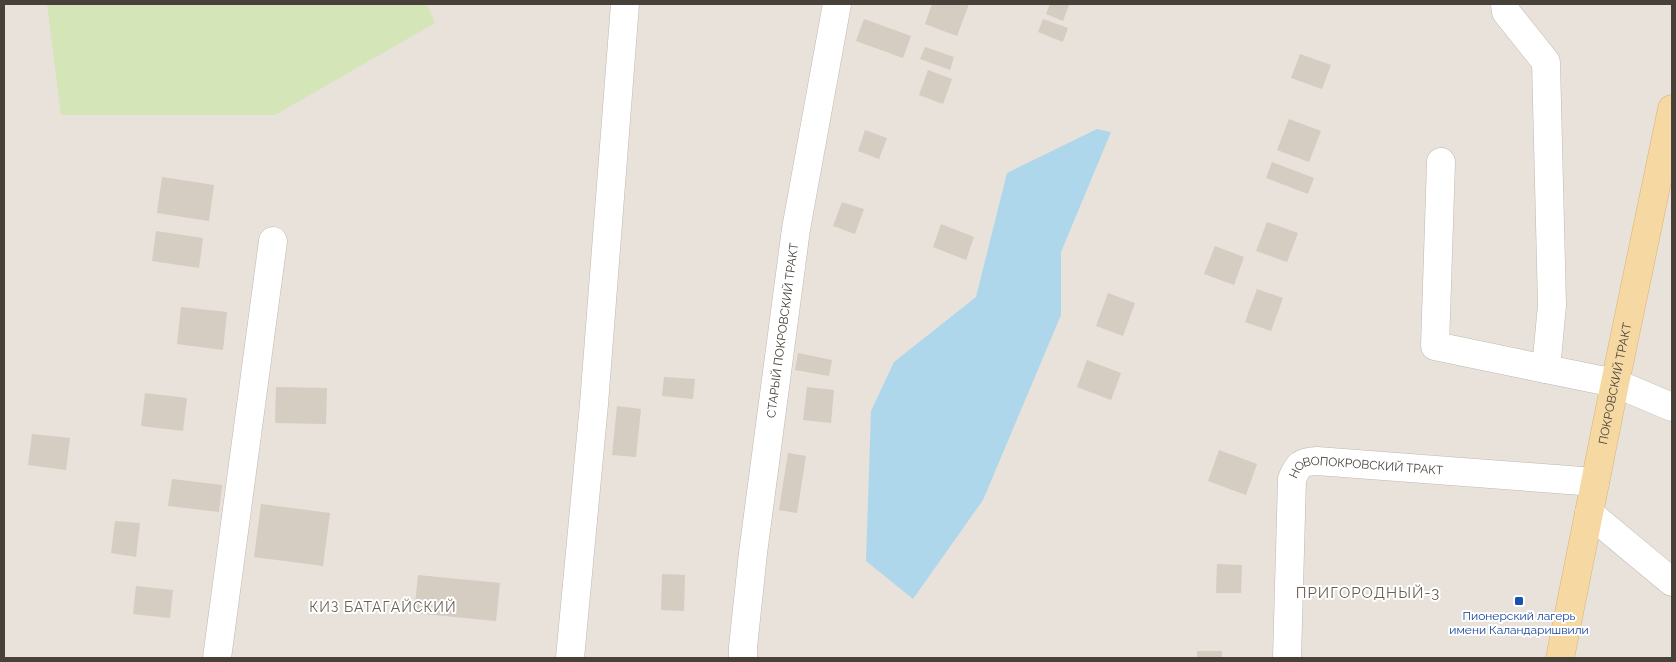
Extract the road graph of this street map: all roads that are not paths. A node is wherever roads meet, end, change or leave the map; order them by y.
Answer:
1 (625, 4) edge
2 (837, 4) edge
3 (1505, 4) edge
4 (1672, 109) edge
5 (1441, 162) dead end
6 (273, 241) dead end
7 (1546, 368) junction
8 (1615, 382) junction
9 (1672, 407) edge
10 (1595, 482) junction
11 (1589, 513) junction
12 (1672, 582) edge
13 (217, 658) edge
14 (570, 658) edge
15 (743, 658) edge
16 (1287, 658) edge
17 (1560, 658) edge

1 - 14 street
2 - 15 street, СТАРЫЙ ПОКРОВСКИЙ ТРАКТ
3 - 7 street
4 - 8 main road, ПОКРОВСКИЙ ТРАКТ
5 - 7 street
6 - 13 street
7 - 8 street
8 - 9 street
8 - 10 main road, ПОКРОВСКИЙ ТРАКТ
10 - 11 main road, ПОКРОВСКИЙ ТРАКТ
10 - 16 street, НОВОПОКРОВСКИЙ ТРАКТ
11 - 12 street
11 - 17 main road, ПОКРОВСКИЙ ТРАКТ

